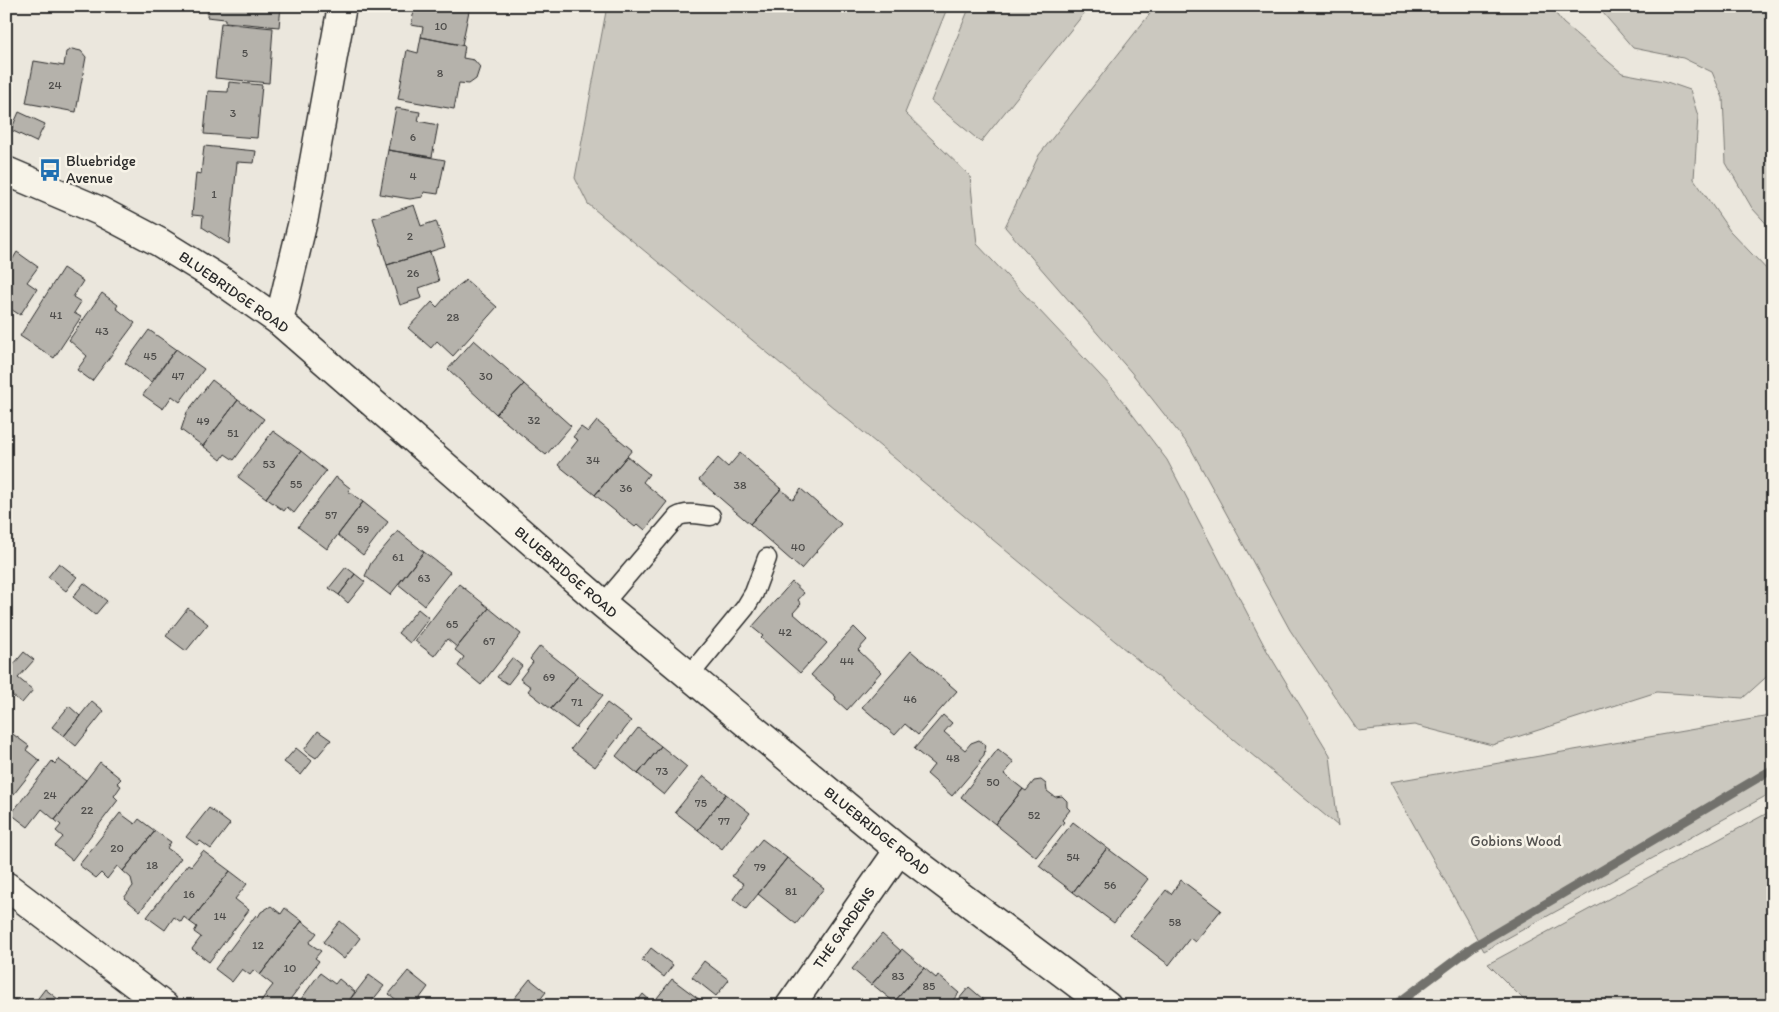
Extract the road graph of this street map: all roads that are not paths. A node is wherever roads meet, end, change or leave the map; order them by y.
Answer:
1 (342, 6) edge
2 (6, 172) edge
3 (279, 321) junction
4 (711, 516) dead end
5 (767, 558) dead end
6 (603, 604) junction
7 (689, 676) junction
8 (898, 850) junction
9 (6, 886) edge
10 (164, 1006) edge
11 (790, 1006) edge
12 (1107, 1006) edge

1 - 3 street
2 - 3 street, BLUEBRIDGE ROAD
3 - 6 street, BLUEBRIDGE ROAD
4 - 6 lane
5 - 7 lane
6 - 7 street, BLUEBRIDGE ROAD
7 - 8 street, BLUEBRIDGE ROAD
8 - 11 street, THE GARDENS
8 - 12 street, BLUEBRIDGE ROAD
9 - 10 street

